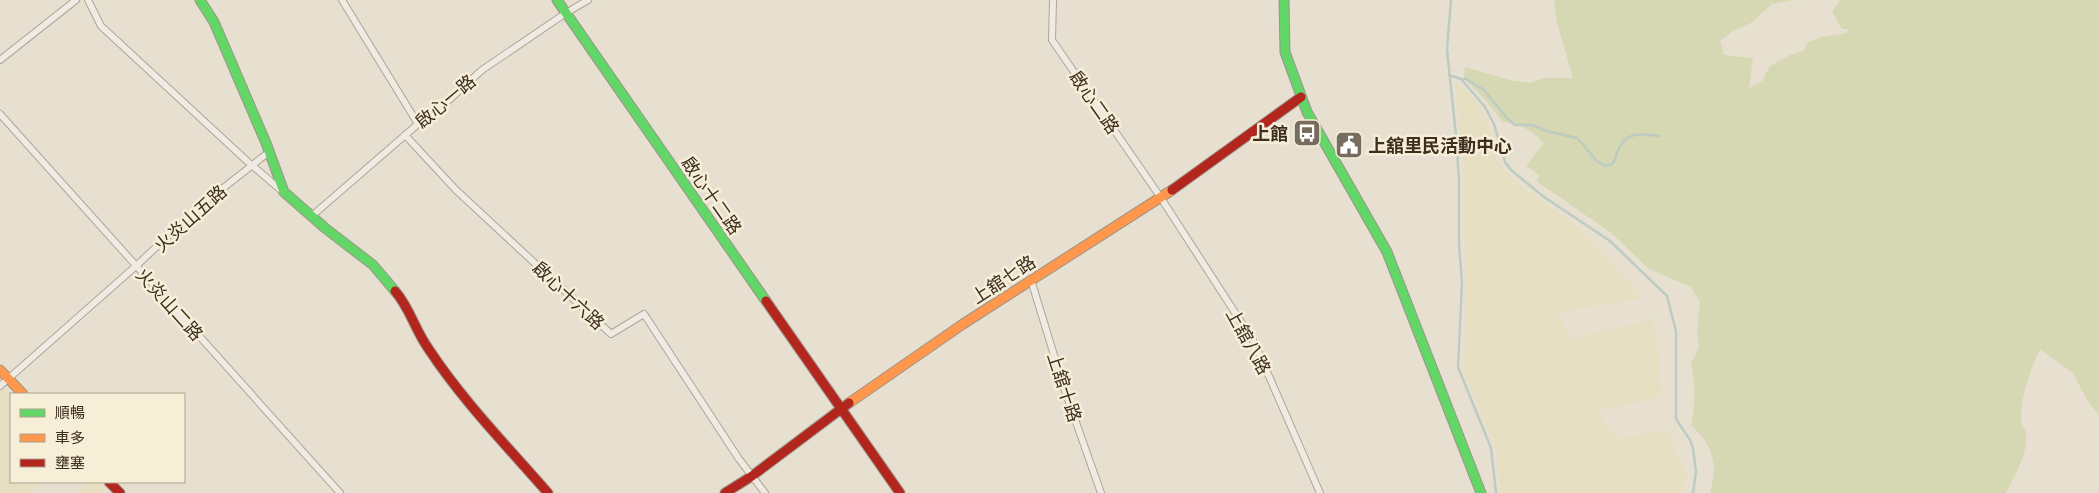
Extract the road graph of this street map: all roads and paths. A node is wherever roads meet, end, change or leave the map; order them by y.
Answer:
1 (76, 0) edge
2 (88, 0) edge
3 (200, 0) edge
4 (342, 0) edge
5 (557, 0) edge
6 (588, 0) edge
7 (1053, 0) edge
8 (1284, 0) edge
9 (566, 13) junction
10 (0, 60) edge
11 (1301, 97) junction
12 (0, 114) edge
13 (418, 124) junction
14 (405, 135) junction
15 (269, 152) junction
16 (252, 165) junction
17 (284, 192) junction
18 (1161, 198) junction
19 (313, 216) junction
20 (136, 266) junction
21 (1031, 280) junction
22 (0, 370) edge
23 (8, 379) junction
24 (0, 386) edge
25 (22, 393) edge
26 (841, 409) junction
27 (752, 476) junction
28 (110, 483) edge
29 (120, 493) edge
30 (340, 493) edge
31 (548, 493) edge
32 (725, 493) edge
33 (765, 493) edge
34 (900, 493) edge
35 (1101, 493) edge
36 (1320, 493) edge
37 (1481, 493) edge

1 - 10 street
2 - 16 street
3 - 15 street
4 - 13 street
5 - 9 street, 啟心十二路
6 - 9 street, 啟心一路
7 - 18 street, 啟心二路
8 - 11 street
9 - 13 street, 啟心一路
9 - 26 street, 啟心十二路
11 - 18 street, 上舘七路
11 - 37 street
12 - 20 street, 火炎山二路
13 - 14 street, 啟心一路
14 - 19 street, 啟心一路
14 - 27 street, 啟心十六路
15 - 16 street, 火炎山五路
15 - 17 street
16 - 17 street
16 - 20 street, 火炎山五路
17 - 19 street
18 - 21 street, 上舘七路
18 - 36 street, 上舘八路
19 - 31 street
20 - 23 street, 火炎山五路
20 - 30 street, 火炎山二路
21 - 26 street, 上舘七路
21 - 35 street, 上舘十路
22 - 23 street
23 - 24 street, 火炎山五路
23 - 25 street
26 - 27 street, 上舘七路
26 - 34 street, 啟心十二路
27 - 32 street, 上舘七路
27 - 33 street
28 - 29 street

